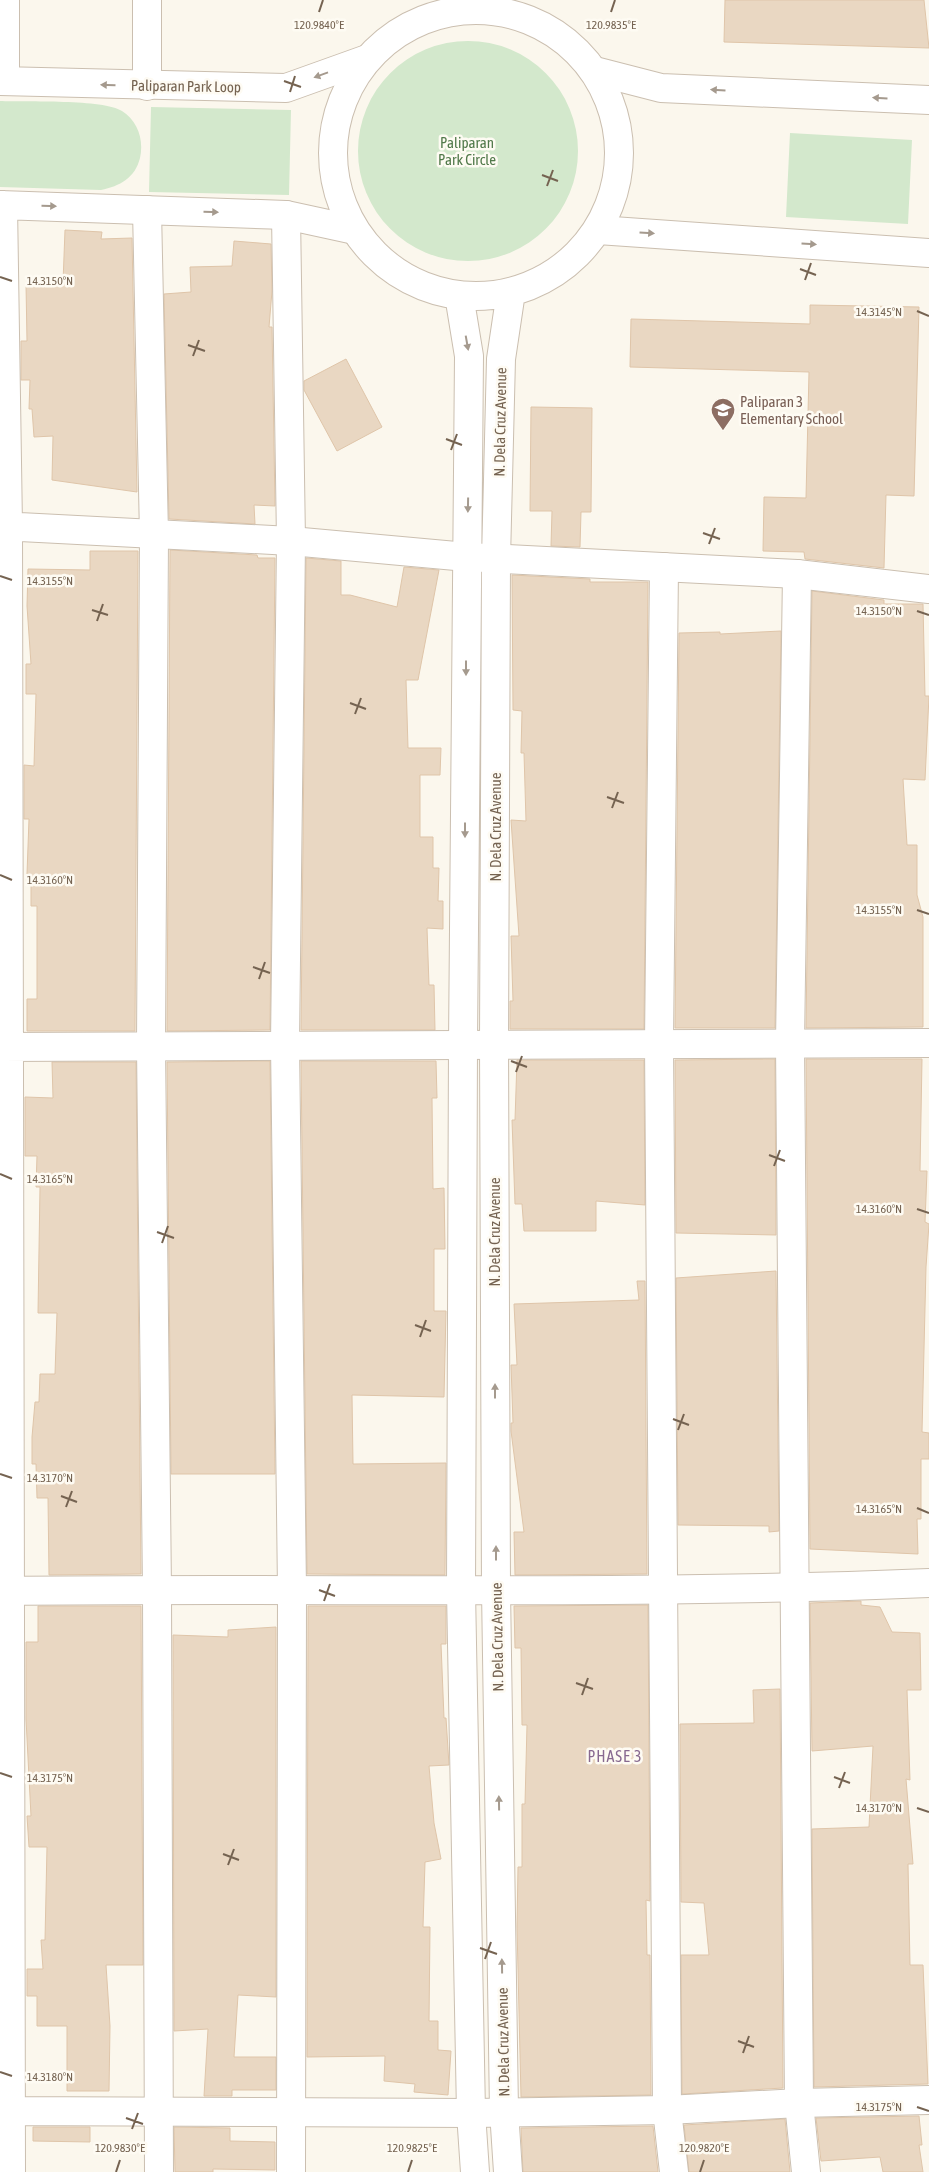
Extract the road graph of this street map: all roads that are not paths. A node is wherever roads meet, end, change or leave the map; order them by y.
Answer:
1 (5, 0) edge
2 (147, 0) edge
3 (496, 5) edge
4 (420, 11) edge
5 (367, 58) junction
6 (595, 71) junction
7 (3, 81) edge
8 (147, 86) junction
9 (929, 100) edge
10 (1, 205) edge
11 (147, 210) junction
12 (286, 215) junction
13 (355, 230) junction
14 (598, 230) junction
15 (929, 252) edge
16 (511, 292) junction
17 (459, 295) junction
18 (4, 526) edge
19 (154, 535) junction
20 (291, 541) junction
21 (467, 557) junction
22 (496, 558) junction
23 (664, 567) junction
24 (797, 574) junction
25 (929, 589) edge
26 (660, 1043) junction
27 (790, 1043) junction
28 (929, 1043) edge
29 (286, 1044) junction
30 (463, 1044) junction
31 (494, 1044) junction
32 (151, 1046) junction
33 (5, 1047) edge
34 (929, 1583) edge
35 (795, 1588) junction
36 (292, 1590) junction
37 (496, 1590) junction
38 (664, 1590) junction
39 (5, 1591) edge
40 (157, 1591) junction
41 (461, 1591) junction
42 (5, 1958) edge
43 (929, 2100) edge
44 (800, 2103) junction
45 (667, 2110) junction
46 (5, 2111) edge
47 (504, 2111) junction
48 (159, 2113) junction
49 (471, 2113) junction
50 (291, 2114) junction
51 (10, 2172) edge
52 (159, 2172) edge
53 (291, 2172) edge
54 (475, 2172) edge
55 (508, 2172) edge
56 (674, 2172) edge
57 (806, 2172) edge

1 - 7 street
2 - 8 street
3 - 4 street
3 - 6 street
4 - 5 street
5 -> 8 street, Paliparan Park Loop
5 - 13 street
9 -> 6 street
6 - 14 street
8 -> 7 street, Paliparan Park Loop
10 -> 11 street
10 - 18 street
11 -> 12 street
11 - 19 street
12 - 13 street
12 - 20 street
13 - 17 street
14 -> 15 street
14 - 16 street
16 - 17 street
16 - 22 street, N. Dela Cruz Avenue
17 -> 21 street, N. Dela Cruz Avenue
18 - 19 street
18 - 33 street
19 - 20 street
19 - 32 street
20 - 21 street
20 - 29 street
21 - 22 street
21 -> 30 street, N. Dela Cruz Avenue
22 - 23 street
22 - 31 street, N. Dela Cruz Avenue
23 - 24 street
23 - 26 street
24 - 25 street
24 - 27 street
26 - 27 street
26 - 31 street
26 - 38 street
27 - 28 street
27 - 35 street
29 - 30 street
29 - 32 street
29 - 36 street
30 - 31 street
30 - 41 street, N. Dela Cruz Avenue
37 -> 31 street, N. Dela Cruz Avenue
32 - 33 street
32 - 40 street
33 - 39 street
34 - 35 street
35 - 38 street
35 - 44 street
36 - 40 street
36 - 41 street
36 - 50 street
37 - 38 street
37 - 41 street
47 -> 37 street, N. Dela Cruz Avenue
38 - 45 street
39 - 40 street
39 - 42 street
40 - 48 street
41 - 49 street, N. Dela Cruz Avenue
42 - 46 street
43 - 44 street
44 - 45 street
44 - 57 street
45 - 47 street
45 - 56 street
46 - 48 street
46 - 51 street
47 - 49 street
47 - 55 street, N. Dela Cruz Avenue
48 - 50 street
48 - 52 street
49 - 50 street
49 - 54 street, N. Dela Cruz Avenue
50 - 53 street

